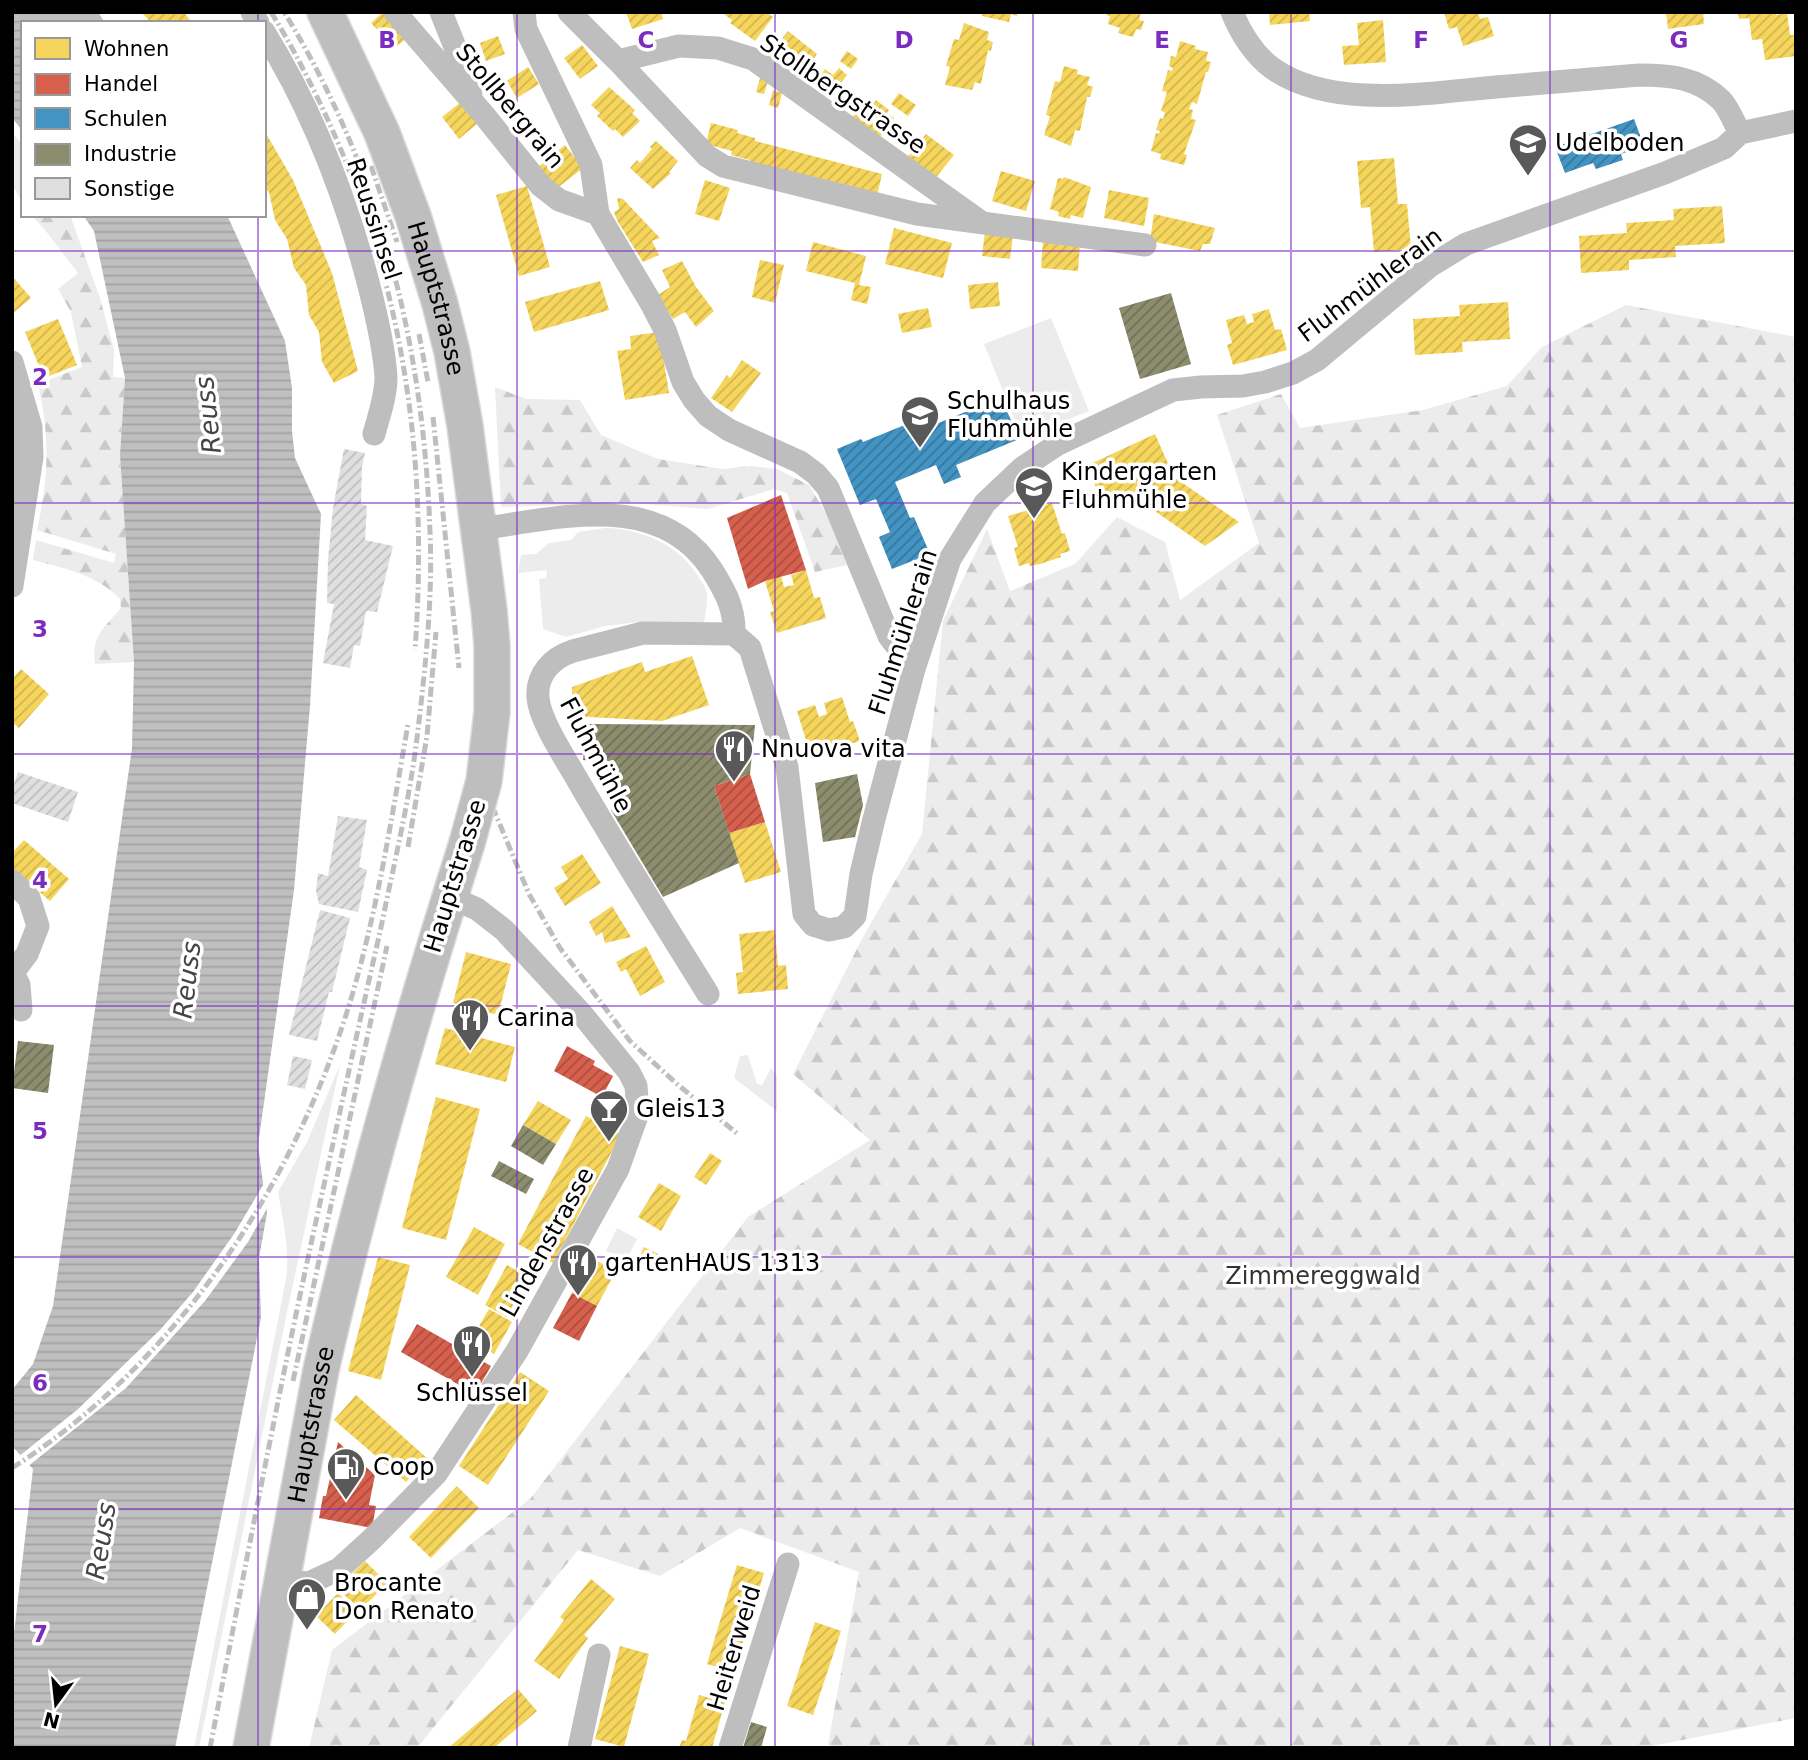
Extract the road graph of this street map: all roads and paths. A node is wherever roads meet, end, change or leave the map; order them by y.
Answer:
1 (324, 12) edge
2 (395, 12) edge
3 (441, 12) edge
4 (524, 12) edge
5 (569, 12) edge
6 (1232, 12) edge
7 (266, 36) edge
8 (618, 61) junction
9 (474, 104) junction
10 (1796, 121) edge
11 (1741, 133) junction
12 (598, 214) junction
13 (984, 224) junction
14 (1145, 245) dead end
15 (12, 362) edge
16 (17, 400) edge
17 (374, 434) dead end
18 (479, 539) junction
19 (12, 586) edge
20 (734, 634) junction
21 (914, 669) junction
22 (12, 881) edge
23 (450, 897) junction
24 (13, 971) edge
25 (708, 994) dead end
26 (21, 1010) dead end
27 (788, 1564) dead end
28 (295, 1582) junction
29 (598, 1655) dead end
30 (251, 1748) edge
31 (579, 1748) edge
32 (730, 1748) edge

1 - 18 main road, Hauptstrasse
2 - 9 street, Stollbergrain
3 - 9 street
4 - 12 street, Stollbergrain
5 - 8 street, Stollbergstrasse
6 - 11 street
7 - 17 street, Reussinsel
8 - 13 street, Stollbergstrasse
8 - 13 street, Stollbergstrasse
9 - 12 street, Stollbergrain
10 - 11 street
11 - 21 street, Fluhmühlerain
12 - 21 street, Stollbergrain
13 - 14 street, Stollbergstrasse
15 - 16 street
16 - 19 street
18 - 20 street, Fluhmühlerain
18 - 23 main road, Hauptstrasse, bridge
20 - 21 street, Fluhmühlerain
20 - 25 street, Fluhmühle
22 - 24 street
23 - 28 main road, Hauptstrasse
23 - 28 street, Lindenstrasse
24 - 26 street
27 - 32 street, Heiterweid
28 - 30 main road, Hauptstrasse
29 - 31 street

